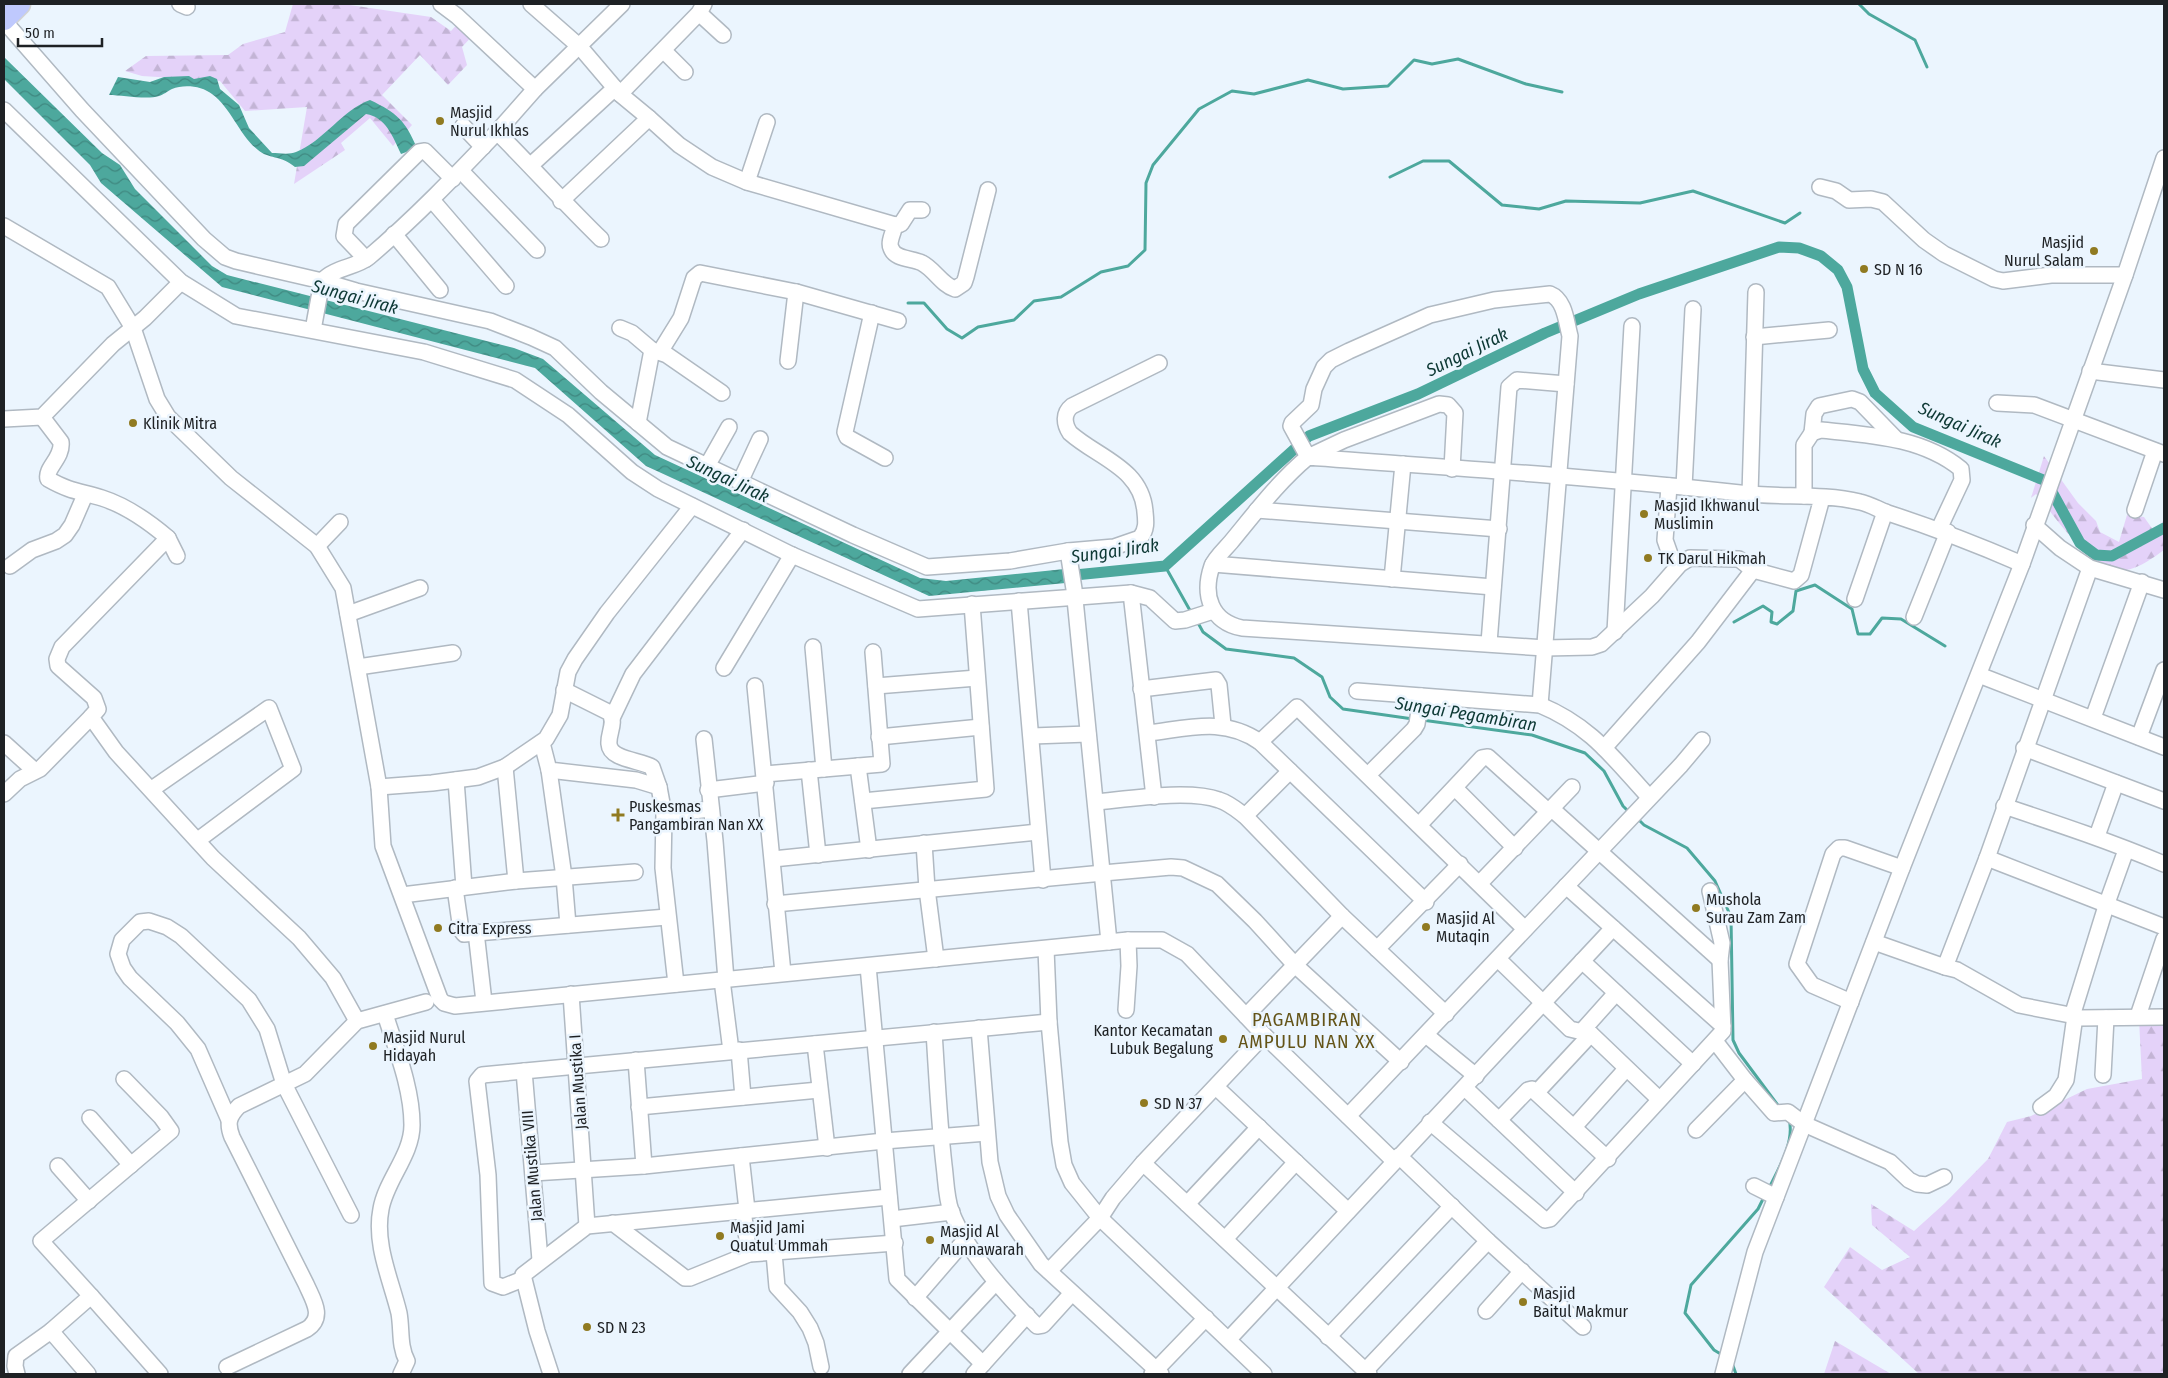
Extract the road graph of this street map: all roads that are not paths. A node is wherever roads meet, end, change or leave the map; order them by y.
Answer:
1 (19, 4) edge
2 (441, 4) edge
3 (622, 4) edge
4 (538, 6) edge
5 (702, 8) edge
6 (4, 20) edge
7 (723, 35) dead end
8 (580, 47) junction
9 (664, 51) junction
10 (685, 72) dead end
11 (535, 89) junction
12 (618, 91) junction
13 (4, 110) edge
14 (649, 118) junction
15 (767, 122) dead end
16 (463, 126) dead end
17 (497, 132) junction
18 (483, 147) junction
19 (2164, 158) edge
20 (531, 165) junction
21 (457, 175) junction
22 (747, 182) junction
23 (1820, 187) dead end
24 (988, 190) dead end
25 (432, 200) junction
26 (561, 201) junction
27 (922, 210) dead end
28 (895, 225) junction
29 (4, 226) edge
30 (394, 234) junction
31 (601, 239) dead end
32 (537, 250) dead end
33 (366, 259) junction
34 (2125, 275) junction
35 (181, 282) junction
36 (321, 285) junction
37 (506, 286) dead end
38 (440, 290) dead end
39 (796, 292) junction
40 (1756, 292) dead end
41 (1693, 309) dead end
42 (872, 313) junction
43 (898, 321) dead end
44 (313, 326) junction
45 (1632, 326) dead end
46 (132, 328) junction
47 (620, 328) dead end
48 (1829, 330) dead end
49 (1754, 337) junction
50 (656, 351) junction
51 (788, 361) dead end
52 (1159, 363) dead end
53 (2090, 371) junction
54 (2164, 380) edge
55 (1566, 384) junction
56 (722, 393) dead end
57 (1997, 403) dead end
58 (42, 417) junction
59 (2073, 418) junction
60 (4, 419) edge
61 (638, 423) junction
62 (729, 427) dead end
63 (1812, 433) junction
64 (1895, 438) junction
65 (760, 439) dead end
66 (2160, 453) edge
67 (1306, 454) junction
68 (884, 458) dead end
69 (1403, 464) junction
70 (707, 466) junction
71 (1452, 469) junction
72 (1502, 470) junction
73 (1560, 475) junction
74 (1623, 480) junction
75 (740, 482) junction
76 (1677, 486) junction
77 (1750, 494) junction
78 (85, 496) junction
79 (1804, 496) junction
80 (1822, 498) junction
81 (692, 506) junction
82 (1257, 510) junction
83 (2135, 510) dead end
84 (1886, 512) junction
85 (2037, 519) junction
86 (340, 522) dead end
87 (1398, 522) junction
88 (1499, 529) junction
89 (743, 530) junction
90 (1943, 531) junction
91 (168, 538) junction
92 (317, 546) junction
93 (1068, 551) junction
94 (792, 555) junction
95 (177, 556) dead end
96 (1213, 564) junction
97 (1680, 564) junction
98 (2022, 564) junction
99 (10, 566) dead end
100 (2090, 568) junction
101 (1753, 570) junction
102 (1392, 579) junction
103 (2142, 582) junction
104 (1493, 587) junction
105 (420, 588) dead end
106 (2164, 590) edge
107 (1131, 593) junction
108 (1074, 594) junction
109 (1856, 599) dead end
110 (1019, 601) junction
111 (972, 604) junction
112 (1210, 612) junction
113 (348, 614) junction
114 (1914, 616) dead end
115 (1615, 632) junction
116 (1489, 643) junction
117 (813, 648) dead end
118 (1544, 648) junction
119 (453, 652) dead end
120 (873, 652) dead end
121 (358, 667) junction
122 (724, 668) dead end
123 (2164, 670) edge
124 (1979, 675) junction
125 (977, 678) junction
126 (756, 686) dead end
127 (876, 686) junction
128 (1141, 689) junction
129 (564, 690) junction
130 (1357, 691) dead end
131 (2044, 700) junction
132 (1540, 706) junction
133 (1419, 710) junction
134 (92, 717) junction
135 (612, 718) junction
136 (2093, 718) junction
137 (1222, 725) junction
138 (981, 727) junction
139 (1148, 732) junction
140 (1088, 734) junction
141 (1032, 736) junction
142 (879, 737) junction
143 (2139, 737) junction
144 (704, 739) dead end
145 (1702, 740) dead end
146 (1260, 742) junction
147 (4, 743) edge
148 (542, 743) junction
149 (2164, 747) edge
150 (1604, 748) junction
151 (2024, 748) junction
152 (858, 766) junction
153 (505, 767) junction
154 (817, 769) junction
155 (549, 770) junction
156 (35, 771) junction
157 (1290, 771) junction
158 (1368, 775) junction
159 (766, 779) junction
160 (456, 780) junction
161 (2116, 783) junction
162 (379, 787) junction
163 (659, 787) junction
164 (1572, 787) dead end
165 (1455, 788) junction
166 (152, 789) junction
167 (708, 790) junction
168 (4, 794) edge
169 (1154, 797) junction
170 (2163, 797) edge
171 (1647, 799) junction
172 (863, 801) junction
173 (1096, 802) junction
174 (2004, 806) junction
175 (711, 809) junction
176 (1551, 811) junction
177 (664, 814) junction
178 (1245, 816) junction
179 (1419, 825) junction
180 (1038, 832) junction
181 (2096, 836) junction
182 (198, 840) junction
183 (924, 844) junction
184 (1515, 848) junction
185 (869, 850) junction
186 (2126, 850) junction
187 (1599, 852) junction
188 (818, 855) junction
189 (1987, 858) junction
190 (773, 859) junction
191 (1460, 864) junction
192 (2164, 864) edge
193 (1902, 868) junction
194 (635, 872) dead end
195 (1103, 873) junction
196 (564, 877) junction
197 (1043, 880) junction
198 (516, 881) junction
199 (1480, 883) junction
200 (1566, 886) junction
201 (460, 888) junction
202 (927, 889) junction
203 (1710, 891) dead end
204 (402, 895) junction
205 (1426, 902) junction
206 (2107, 903) junction
207 (775, 904) junction
208 (1342, 916) junction
209 (667, 917) junction
210 (568, 925) junction
211 (2164, 927) edge
212 (1613, 928) junction
213 (1526, 929) junction
214 (476, 932) junction
215 (2164, 939) edge
216 (1128, 940) junction
217 (1109, 942) junction
218 (1874, 942) junction
219 (1046, 949) junction
220 (1377, 949) junction
221 (1498, 958) junction
222 (936, 959) junction
223 (1720, 960) junction
224 (1582, 961) junction
225 (868, 966) junction
226 (1295, 966) junction
227 (1944, 966) junction
228 (783, 973) junction
229 (724, 980) junction
230 (676, 984) junction
231 (1616, 993) junction
232 (571, 994) junction
233 (433, 1000) junction
234 (484, 1002) junction
235 (1545, 1002) junction
236 (1851, 1002) junction
237 (1126, 1010) dead end
238 (385, 1014) junction
239 (1446, 1014) junction
240 (1246, 1016) junction
241 (2075, 1016) junction
242 (2138, 1016) junction
243 (2164, 1017) edge
244 (2106, 1018) junction
245 (357, 1021) junction
246 (1050, 1022) junction
247 (1724, 1026) junction
248 (979, 1028) junction
249 (934, 1032) junction
250 (1587, 1032) junction
251 (1264, 1035) junction
252 (1426, 1035) junction
253 (875, 1038) junction
254 (1716, 1041) junction
255 (815, 1044) junction
256 (735, 1050) junction
257 (636, 1060) junction
258 (1401, 1062) junction
259 (1693, 1064) junction
260 (577, 1065) junction
261 (1626, 1069) junction
262 (524, 1071) junction
263 (2103, 1075) dead end
264 (1476, 1076) junction
265 (124, 1079) dead end
266 (1744, 1080) junction
267 (284, 1084) junction
268 (1216, 1087) junction
269 (1465, 1088) junction
270 (819, 1090) junction
271 (1537, 1092) junction
272 (743, 1098) junction
273 (1659, 1099) junction
274 (639, 1107) junction
275 (2041, 1107) dead end
276 (1348, 1116) junction
277 (90, 1118) dead end
278 (229, 1120) junction
279 (1499, 1120) junction
280 (1430, 1122) junction
281 (1804, 1124) junction
282 (1259, 1127) junction
283 (1574, 1127) junction
284 (1696, 1130) dead end
285 (987, 1133) junction
286 (941, 1136) junction
287 (884, 1141) junction
288 (827, 1148) junction
289 (741, 1156) junction
290 (1608, 1158) junction
291 (1396, 1159) junction
292 (1296, 1162) junction
293 (1144, 1163) junction
294 (58, 1166) dead end
295 (131, 1166) junction
296 (644, 1166) junction
297 (584, 1169) junction
298 (533, 1173) junction
299 (1944, 1177) dead end
300 (1576, 1193) junction
301 (889, 1197) junction
302 (89, 1201) junction
303 (1187, 1204) junction
304 (1452, 1206) junction
305 (745, 1210) junction
306 (1348, 1211) junction
307 (952, 1212) junction
308 (352, 1215) dead end
309 (1100, 1218) junction
310 (892, 1219) junction
311 (612, 1223) junction
312 (587, 1226) junction
313 (966, 1239) junction
314 (1225, 1239) junction
315 (1488, 1241) junction
316 (895, 1243) junction
317 (774, 1253) junction
318 (749, 1254) junction
319 (540, 1260) junction
320 (1522, 1271) junction
321 (1049, 1272) junction
322 (523, 1279) junction
323 (996, 1282) junction
324 (1276, 1288) junction
325 (1072, 1293) junction
326 (91, 1296) junction
327 (915, 1298) junction
328 (1486, 1311) dead end
329 (1027, 1315) junction
330 (1206, 1318) junction
331 (1583, 1327) dead end
332 (51, 1331) junction
333 (948, 1331) junction
334 (1328, 1337) junction
335 (1229, 1340) junction
336 (226, 1367) dead end
337 (821, 1367) dead end
338 (1724, 1368) edge
339 (979, 1369) edge
340 (1367, 1372) edge
341 (1156, 1373) edge
342 (17, 1374) edge
343 (88, 1374) edge
344 (160, 1374) edge
345 (401, 1374) edge
346 (551, 1374) edge
347 (910, 1374) edge
348 (1264, 1374) edge

1 - 6 highway
2 - 11 street
3 - 8 street
4 - 8 street
5 - 7 street
5 - 9 street
6 - 36 street
8 - 11 street
8 - 12 street
9 - 10 street
9 - 12 street
11 - 17 street
12 - 14 street
12 - 20 street
13 - 35 street
14 - 22 street
14 - 26 street
15 - 22 street
16 - 18 street
17 - 18 street
17 - 20 street
18 - 21 street
19 - 34 street
20 - 26 street
21 - 25 street
21 - 32 street
21 - 33 street
22 - 28 street
23 - 34 street
24 - 28 street
25 - 30 street
25 - 37 street
26 - 31 street
27 - 28 street
29 - 46 street
30 - 33 street
30 - 38 street
33 - 36 street
34 - 53 street
35 - 44 street
35 - 46 street
36 - 44 street
36 - 61 street
39 - 42 street
39 - 50 street
39 - 51 street
40 - 49 street
41 - 76 street
42 - 43 street
42 - 68 street
44 - 81 street
45 - 74 street
46 - 58 street
46 - 92 street
47 - 50 street
48 - 49 street
49 - 77 street
50 - 56 street
50 - 61 street
52 - 93 street
53 - 54 street
53 - 59 street
55 - 67 street
55 - 72 street
55 - 73 street
57 - 59 street
58 - 60 street
58 - 78 street
59 - 66 street
59 - 85 street
61 - 70 street
62 - 70 street
63 - 64 street
63 - 64 street
63 - 79 street
64 - 90 street
65 - 75 street
66 - 83 street
67 - 69 street
67 - 71 street
67 - 82 street
69 - 71 street
69 - 87 street
70 - 75 street
71 - 72 street
72 - 73 street
72 - 88 street
73 - 74 street
73 - 118 street
74 - 76 street
74 - 115 street
75 - 93 street
76 - 77 street
76 - 97 street
77 - 79 street
78 - 91 street
78 - 99 street
79 - 80 street
80 - 84 street
80 - 101 street
81 - 89 street
81 - 129 street
82 - 87 street
82 - 96 street
84 - 90 street
84 - 109 street
85 - 98 street
85 - 100 street
86 - 92 street
87 - 88 street
87 - 102 street
88 - 104 street
89 - 94 street
89 - 135 street
90 - 98 street
90 - 114 street
91 - 95 street
91 - 134 street
92 - 113 street
93 - 108 street
94 - 111 street
94 - 122 street
96 - 102 street
96 - 112 street
97 - 101 street
97 - 115 street
98 - 124 street
100 - 103 street
100 - 131 street
101 - 150 street
102 - 104 street
103 - 106 street
103 - 136 street
104 - 116 street
105 - 113 street
107 - 108 street
107 - 112 street
107 - 128 street
108 - 110 street
108 - 140 street
110 - 111 street
110 - 141 street
111 - 125 street
112 - 116 street
113 - 121 street
115 - 118 street
116 - 118 street
117 - 154 street
118 - 132 street
119 - 121 street
120 - 127 street
121 - 162 street
123 - 143 street
124 - 131 street
124 - 193 street
125 - 127 street
125 - 138 street
126 - 159 street
127 - 142 street
128 - 137 street
128 - 139 street
129 - 135 street
129 - 148 street
130 - 133 street
131 - 136 street
131 - 151 street
132 - 133 street
132 - 150 street
133 - 158 street
134 - 156 street
134 - 166 street
135 - 163 street
136 - 143 street
137 - 139 street
137 - 146 street
138 - 142 street
138 - 172 street
139 - 169 street
140 - 141 street
140 - 173 street
141 - 180 street
142 - 152 street
143 - 149 street
144 - 167 street
145 - 171 street
146 - 157 street
146 - 158 street
147 - 156 street
148 - 153 street
148 - 155 street
150 - 171 street
151 - 161 street
151 - 174 street
152 - 154 street
152 - 172 street
153 - 160 street
153 - 198 street
154 - 159 street
154 - 188 street
155 - 163 street
155 - 196 street
156 - 168 street
157 - 178 street
157 - 205 street
158 - 179 street
159 - 167 street
159 - 190 street
160 - 162 street
160 - 201 street
161 - 170 street
161 - 181 street
162 - 204 street
163 - 177 street
164 - 176 street
165 - 176 street
165 - 179 street
165 - 184 street
166 - 182 street
166 - 182 street
167 - 175 street
169 - 173 street
169 - 178 street
171 - 187 street
172 - 185 street
173 - 195 street
174 - 181 street
174 - 189 street
175 - 177 street
175 - 229 street
176 - 184 street
176 - 187 street
177 - 209 street
178 - 208 street
179 - 191 street
180 - 183 street
180 - 197 street
181 - 186 street
182 - 245 street
183 - 185 street
183 - 202 street
184 - 199 street
185 - 188 street
186 - 192 street
186 - 206 street
187 - 200 street
187 - 223 street
188 - 190 street
189 - 206 street
189 - 227 street
190 - 207 street
191 - 199 street
191 - 205 street
193 - 218 street
193 - 236 street
194 - 196 street
195 - 197 street
195 - 217 street
195 - 226 street
196 - 198 street
196 - 210 street
197 - 202 street
198 - 201 street
199 - 213 street
200 - 212 street
200 - 213 street
201 - 204 street
201 - 214 street
202 - 207 street
202 - 222 street
203 - 223 street
204 - 233 street
205 - 220 street
206 - 211 street
206 - 241 street
207 - 228 street
208 - 220 street
208 - 226 street
209 - 210 street
209 - 230 street
210 - 214 street
212 - 224 street
212 - 247 street
213 - 221 street
214 - 234 street
215 - 242 street
216 - 217 street
216 - 237 street
216 - 240 street
217 - 219 street
218 - 227 street
218 - 236 street
219 - 222 street
219 - 246 street
220 - 239 street
221 - 235 street
221 - 239 street
222 - 225 street
223 - 247 street
224 - 231 street
224 - 235 street
225 - 228 street
225 - 253 street
226 - 240 street
226 - 258 street
227 - 241 street
228 - 229 street
229 - 230 street
229 - 256 street
230 - 232 street
231 - 250 street
231 - 259 street
232 - 234 street
232 - 260 street, Jalan Mustika I
233 - 234 street
233 - 238 street
235 - 250 street
235 - 264 street
236 - 281 street
238 - 245 street
238 - 345 street
239 - 252 street
240 - 251 street
241 - 244 street
241 - 275 street
242 - 243 street
242 - 244 street
244 - 263 street
245 - 267 street
246 - 248 street
246 - 309 street
247 - 254 street
248 - 249 street
248 - 285 street
249 - 253 street
249 - 286 street
250 - 261 street
250 - 271 street
251 - 268 street
251 - 276 street
252 - 258 street
252 - 264 street
253 - 255 street
253 - 287 street
254 - 259 street
254 - 266 street
255 - 256 street
255 - 270 street
256 - 257 street
256 - 272 street
257 - 260 street
257 - 274 street
258 - 276 street
259 - 273 street
260 - 262 street
260 - 297 street, Jalan Mustika I
261 - 273 street
261 - 283 street
262 - 298 street, Jalan Mustika VIII
262 - 322 street
264 - 269 street
265 - 295 street
266 - 281 street
266 - 284 street
267 - 278 street
267 - 278 street
267 - 308 street
268 - 282 street
268 - 293 street
269 - 279 street
269 - 280 street
270 - 272 street
270 - 288 street
271 - 279 street
271 - 283 street
272 - 274 street
273 - 290 street
274 - 296 street
276 - 291 street
277 - 295 street
278 - 336 street
279 - 300 street
280 - 291 street
280 - 300 street
281 - 299 street
281 - 338 street
282 - 292 street
282 - 303 street
283 - 290 street
285 - 286 street
285 - 321 street
286 - 287 street
286 - 307 street
287 - 288 street
287 - 301 street
288 - 289 street
289 - 296 street
289 - 305 street
290 - 300 street
291 - 304 street
291 - 306 street
292 - 306 street
292 - 314 street
293 - 303 street
293 - 309 street
294 - 302 street
295 - 302 street
296 - 297 street
297 - 298 street
297 - 312 street, Jalan Mustika I
298 - 319 street, Jalan Mustika VIII
301 - 305 street
301 - 310 street
302 - 326 street
303 - 314 street
304 - 315 street
304 - 334 street
305 - 311 street
305 - 318 street
306 - 324 street
307 - 310 street
307 - 313 street
309 - 321 street
309 - 330 street
310 - 316 street
311 - 312 street
311 - 318 street
312 - 319 street
313 - 323 street
313 - 327 street
314 - 324 street
315 - 320 street
315 - 340 street
316 - 317 street
316 - 327 street
317 - 318 street
317 - 337 street
319 - 322 street
320 - 328 street
320 - 331 street
321 - 325 street
322 - 346 street
323 - 329 street
323 - 333 street
324 - 334 street
324 - 335 street
325 - 329 street
325 - 341 street
326 - 332 street
326 - 344 street
327 - 333 street
329 - 339 street
330 - 335 street
330 - 341 street
332 - 342 street
332 - 343 street
333 - 339 street
333 - 347 street
334 - 340 street
335 - 348 street

